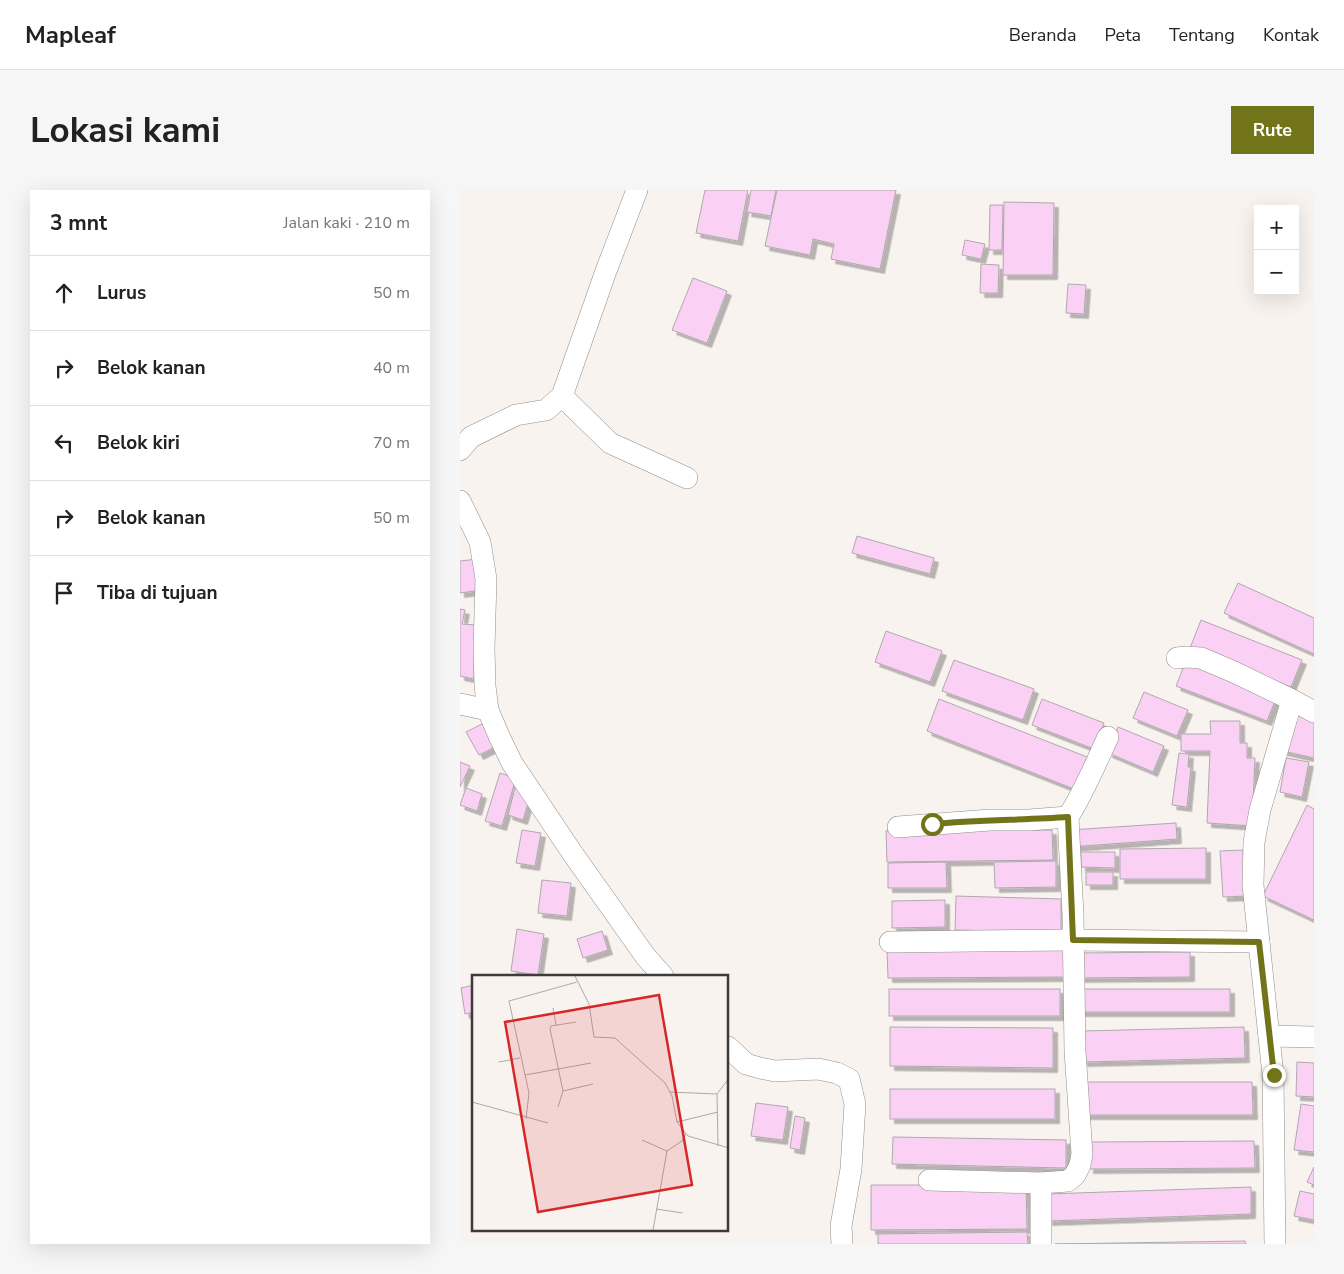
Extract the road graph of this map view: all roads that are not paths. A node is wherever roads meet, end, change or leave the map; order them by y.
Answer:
1 (637, 190) edge
2 (562, 396) junction
3 (460, 450) edge
4 (687, 478) dead end
5 (460, 501) edge
6 (470, 543) edge
7 (1177, 658) dead end
8 (1292, 700) junction
9 (460, 704) edge
10 (488, 710) junction
11 (1314, 712) edge
12 (1108, 738) dead end
13 (1068, 817) junction
14 (898, 827) dead end
15 (1073, 940) junction
16 (890, 942) dead end
17 (1259, 942) junction
18 (662, 975) edge
19 (1269, 1036) junction
20 (1314, 1037) edge
21 (729, 1047) edge
22 (929, 1180) dead end
23 (1041, 1183) junction
24 (842, 1244) edge
25 (1041, 1244) edge
26 (1275, 1244) edge

1 - 2 street
2 - 3 street
2 - 4 street
5 - 6 street
6 - 10 street
7 - 8 street
8 - 11 street
8 - 17 street
9 - 10 street
10 - 18 street
12 - 13 street
13 - 14 street
13 - 15 street
15 - 16 street
15 - 17 street
15 - 23 street
17 - 19 street
19 - 20 street
19 - 26 street
21 - 24 street
22 - 23 street
23 - 25 street

